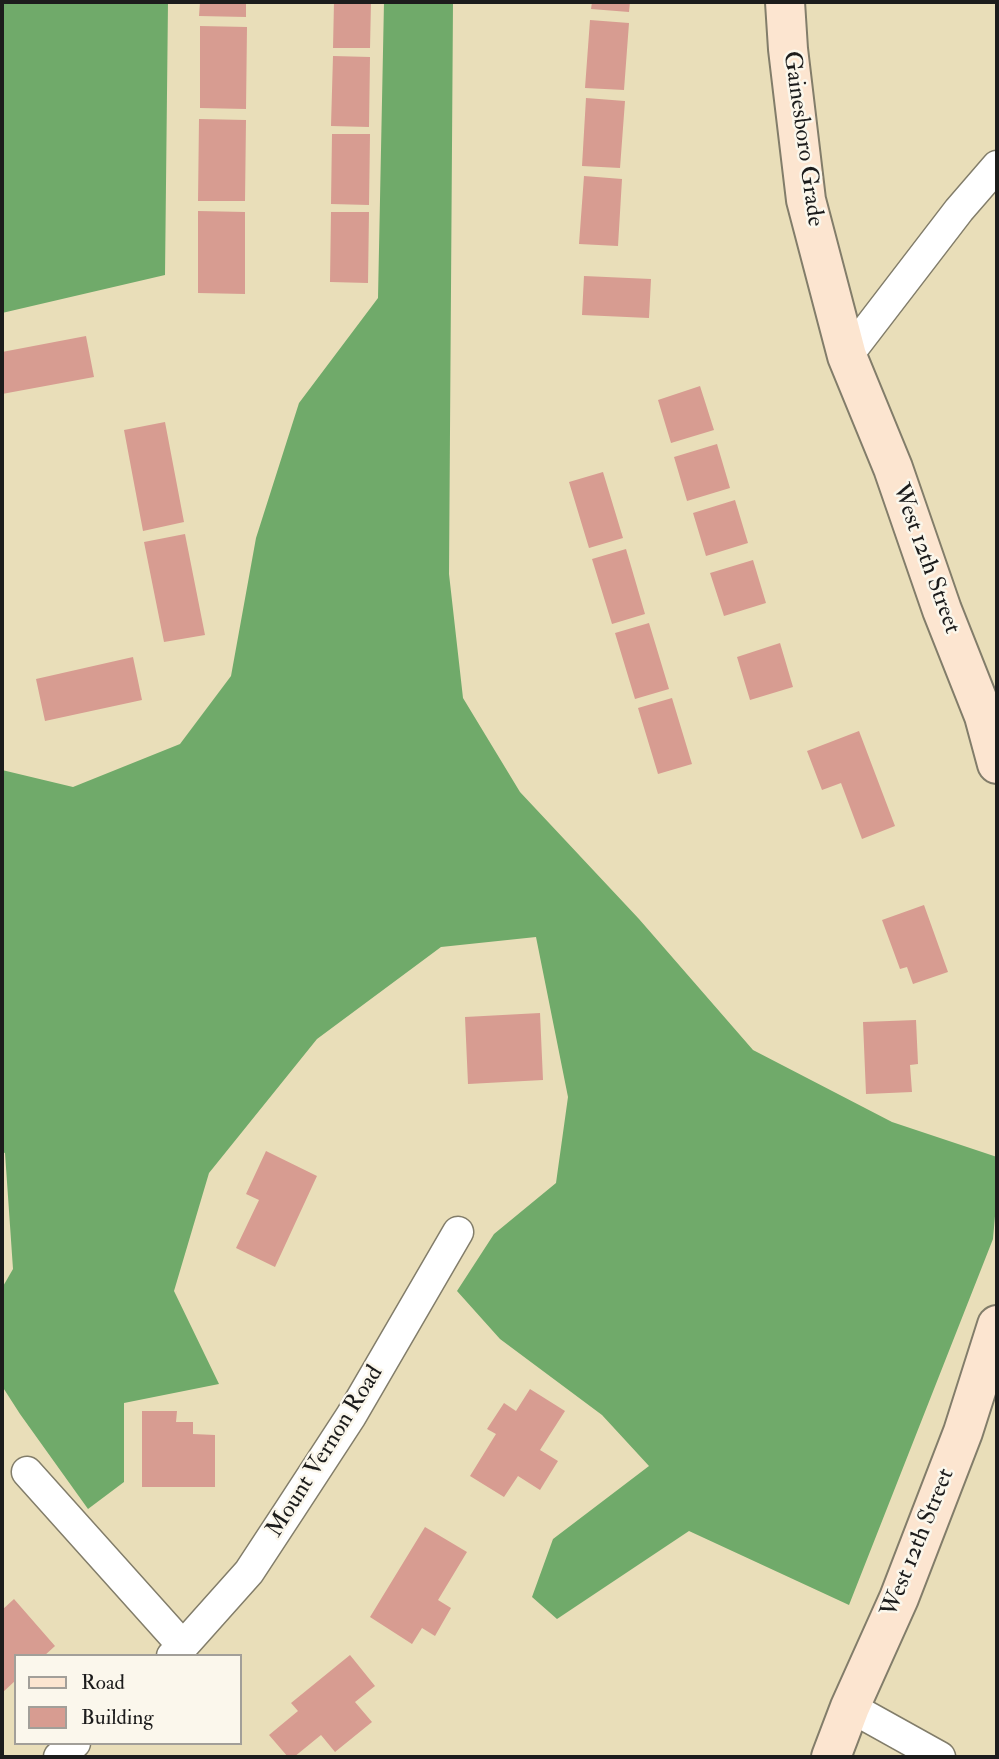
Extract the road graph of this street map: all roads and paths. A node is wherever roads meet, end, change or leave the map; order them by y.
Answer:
1 (785, 2) edge
2 (997, 166) edge
3 (847, 356) junction
4 (997, 764) edge
5 (458, 1232) dead end
6 (997, 1325) edge
7 (27, 1472) dead end
8 (177, 1651) edge
9 (850, 1707) junction
10 (73, 1745) edge
11 (59, 1757) edge
12 (831, 1757) edge
13 (940, 1757) edge

1 - 3 main road, Gainesboro Grade
2 - 3 street
3 - 4 main road, West 12th Street
5 - 8 street, Mount Vernon Road
6 - 9 main road, West 12th Street
7 - 8 street
9 - 12 main road, West 12th Street
9 - 13 street
10 - 11 street

